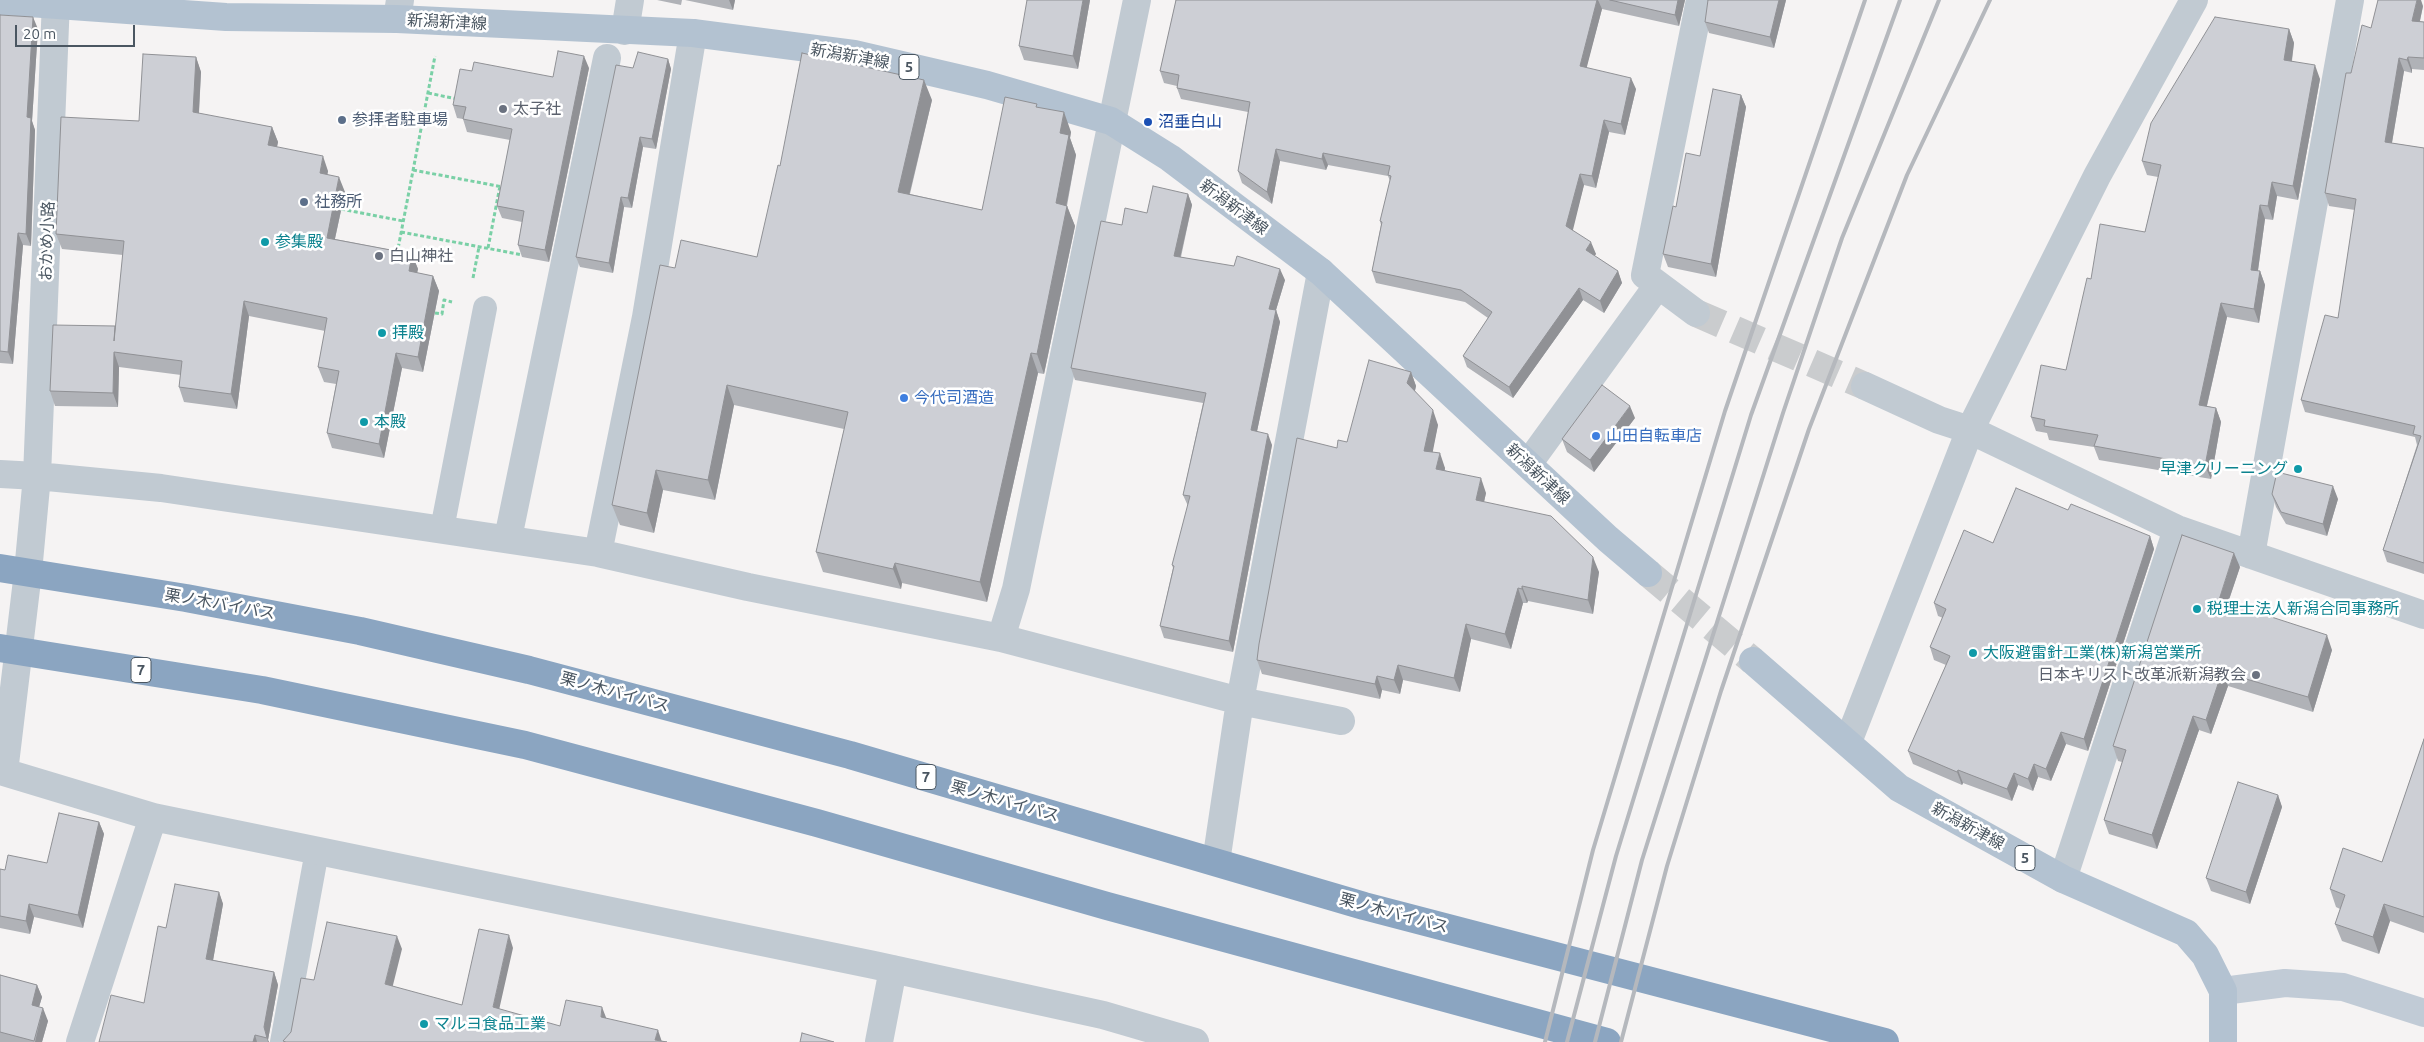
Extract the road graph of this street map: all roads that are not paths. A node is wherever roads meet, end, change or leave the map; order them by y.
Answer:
1 (630, 0) edge
2 (1137, 0) edge
3 (1700, 0) edge
4 (2194, 0) edge
5 (2350, 0) edge
6 (0, 1) edge
7 (56, 3) edge
8 (398, 10) edge
9 (625, 31) junction
10 (693, 34) junction
11 (607, 58) dead end
12 (1111, 121) junction
13 (1320, 272) junction
14 (1658, 285) junction
15 (485, 308) dead end
16 (1696, 313) tunnel mouth
17 (1865, 386) tunnel mouth
18 (1970, 430) junction
19 (1528, 464) junction
20 (0, 474) edge
21 (38, 476) junction
22 (442, 529) junction
23 (2177, 529) junction
24 (508, 538) junction
25 (598, 553) junction
26 (2251, 555) junction
27 (0, 568) edge
28 (28, 572) junction
29 (1648, 573) tunnel mouth
30 (2424, 616) edge
31 (1001, 638) junction
32 (10, 649) edge
33 (1753, 662) tunnel mouth
34 (1240, 701) junction
35 (1340, 721) dead end
36 (1848, 742) junction
37 (2, 772) edge
38 (153, 817) junction
39 (317, 851) junction
40 (1216, 862) junction
41 (2063, 879) junction
42 (893, 969) junction
43 (2223, 990) junction
44 (2424, 1013) edge
45 (80, 1042) edge
46 (282, 1042) edge
47 (879, 1042) edge
48 (1195, 1042) edge
49 (1607, 1042) edge
50 (1885, 1042) edge
51 (2223, 1042) edge

1 - 9 street
2 - 12 street
3 - 14 street
4 - 18 street
5 - 26 street
6 - 7 main road, 新潟新津線 / 5
7 - 8 main road, 新潟新津線 / 5
7 - 21 street, おかめ小路
8 - 9 main road, 新潟新津線 / 5
9 - 10 main road, 新潟新津線 / 5
10 - 12 main road, 新潟新津線 / 5
10 - 25 street
11 - 24 street
12 - 13 main road, 新潟新津線 / 5
12 - 31 street
13 - 19 main road, 新潟新津線 / 5
13 - 34 street
14 - 16 street
14 - 19 street
15 - 22 lane
17 - 18 street
18 - 23 street
18 - 36 street
19 - 29 main road, 新潟新津線 / 5
20 - 21 street
21 - 22 street
21 - 28 street, おかめ小路
22 - 24 street
23 - 26 street
23 - 41 street
24 - 25 street
25 - 31 street
26 - 30 street
27 - 28 highway, 栗ノ木バイパス / 7
28 - 32 street, おかめ小路
28 - 40 highway, 栗ノ木バイパス / 7
31 - 34 street
32 - 37 street, おかめ小路
32 - 49 highway, 7
33 - 36 main road, 新潟新津線 / 5
34 - 35 street
34 - 40 street
36 - 41 main road, 新潟新津線 / 5
37 - 38 street
38 - 39 street
38 - 45 street
39 - 42 street
39 - 46 lane
40 - 50 highway, 栗ノ木バイパス / 7
41 - 43 main road, 新潟新津線 / 5
42 - 47 street
42 - 48 street
43 - 44 street
43 - 51 main road, 新潟新津線 / 5

